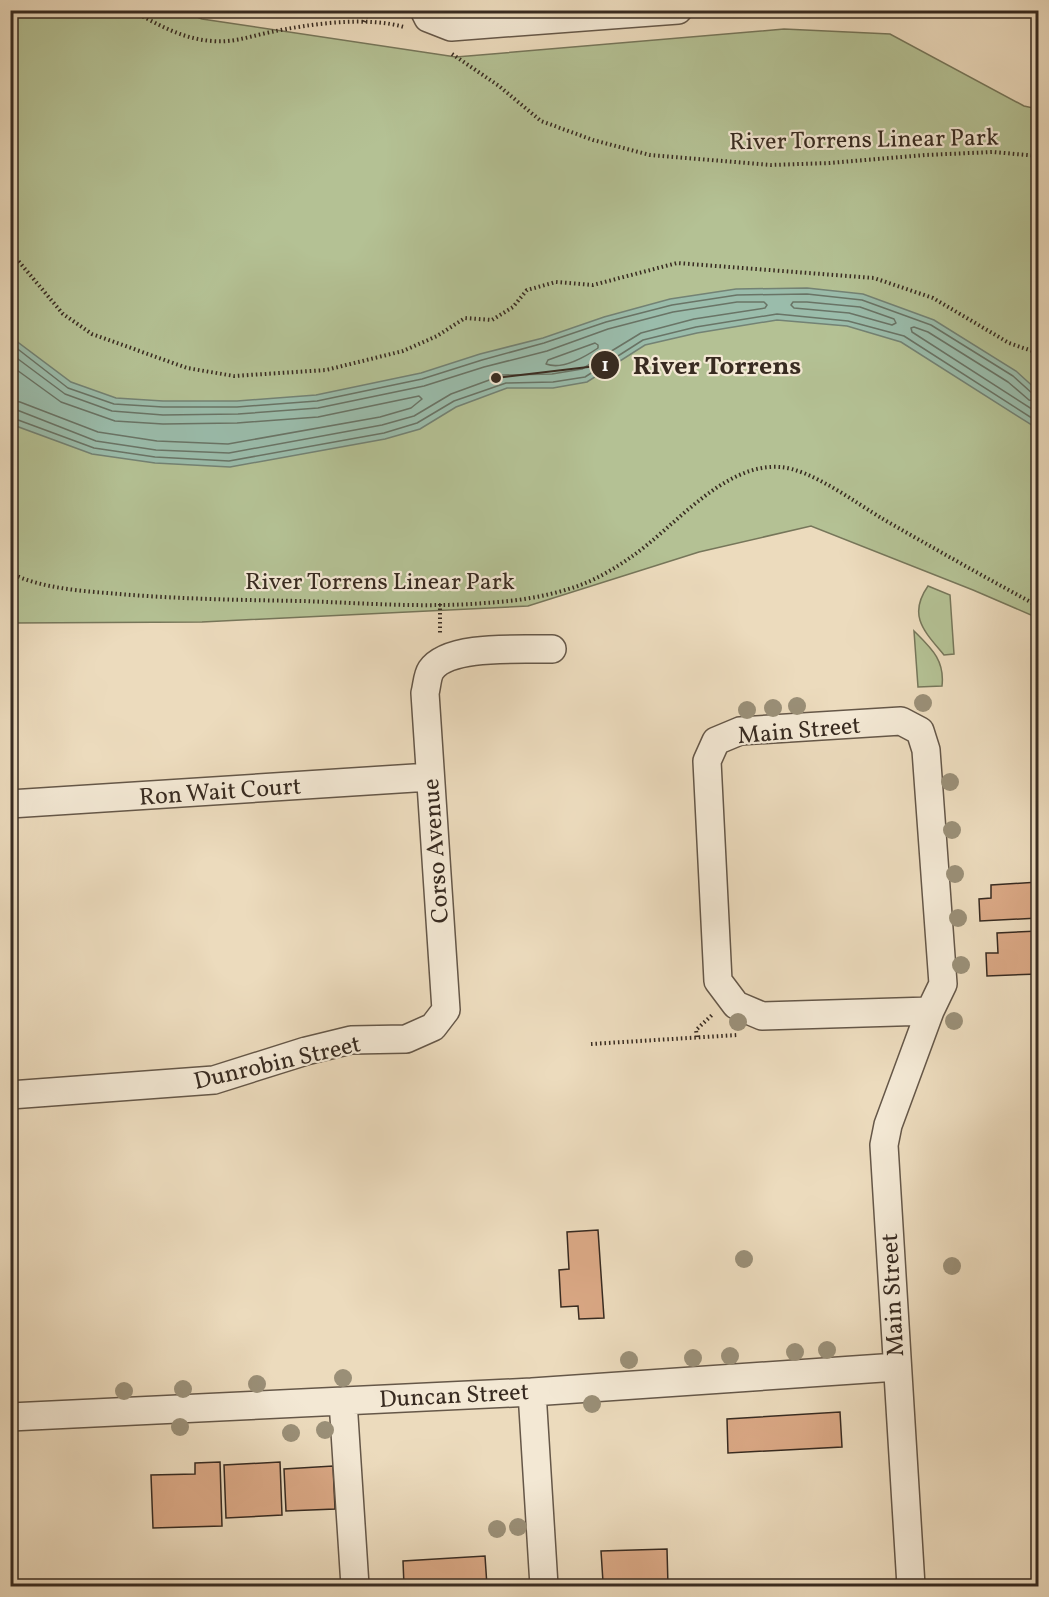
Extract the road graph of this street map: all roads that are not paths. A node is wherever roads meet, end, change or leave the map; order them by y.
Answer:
1 (678, 10) edge
2 (415, 19) edge
3 (552, 649) dead end
4 (430, 777) junction
5 (10, 804) edge
6 (930, 1011) junction
7 (433, 1027) joint
8 (10, 1095) edge
9 (897, 1367) junction
10 (532, 1392) junction
11 (343, 1401) junction
12 (10, 1417) edge
13 (355, 1587) edge
14 (544, 1587) edge
15 (911, 1587) edge

1 - 2 street
3 - 4 street, Corso Avenue
4 - 5 street, Ron Wait Court
4 - 7 street, Corso Avenue
6 - 6 street, Main Street
6 - 9 street, Main Street
7 - 8 street, Dunrobin Street
9 - 10 street, Duncan Street
9 - 15 street, Main Street
10 - 11 street, Duncan Street
10 - 14 street
11 - 12 street, Duncan Street
11 - 13 street

